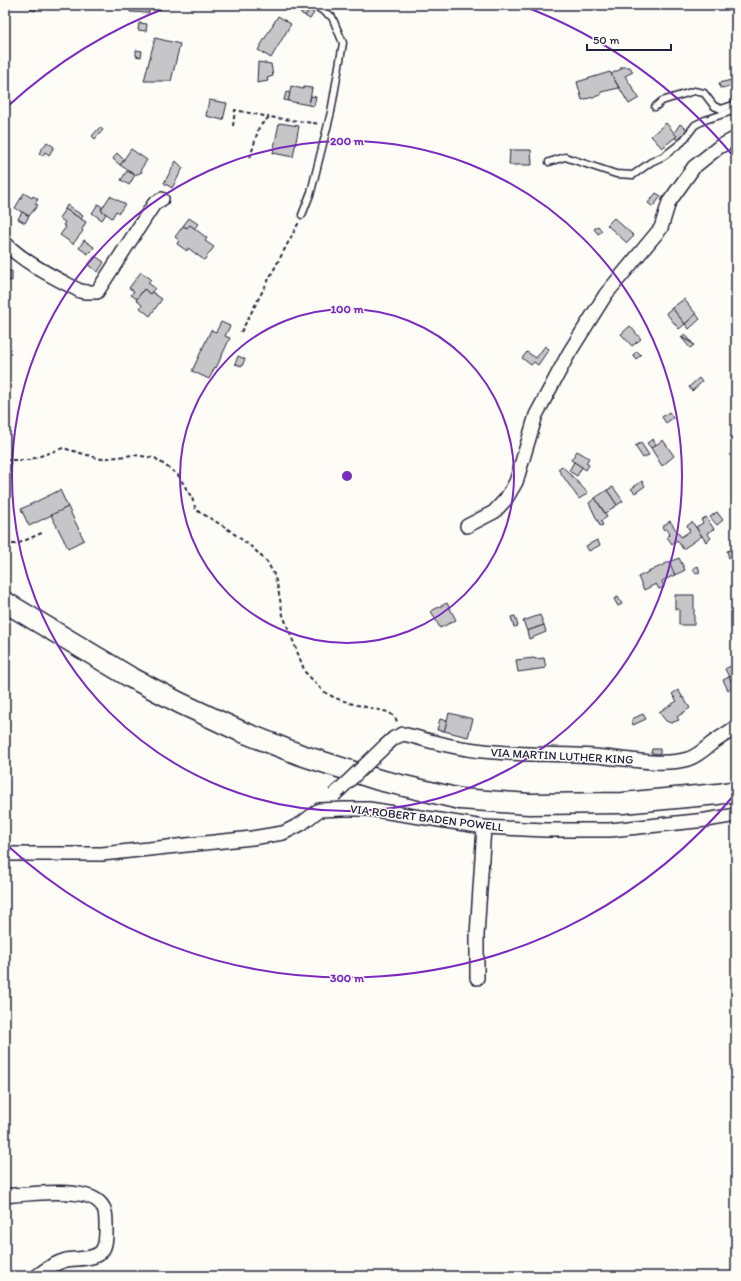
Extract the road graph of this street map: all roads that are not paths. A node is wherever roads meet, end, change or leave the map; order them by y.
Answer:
1 (314, 5) edge
2 (736, 104) edge
3 (655, 107) dead end
4 (736, 110) edge
5 (736, 138) edge
6 (549, 162) dead end
7 (162, 198) dead end
8 (302, 215) road end
9 (5, 243) edge
10 (467, 526) dead end
11 (5, 602) edge
12 (736, 727) edge
13 (736, 791) edge
14 (319, 810) junction
15 (736, 815) edge
16 (484, 827) junction
17 (5, 854) edge
18 (477, 978) dead end
19 (5, 1196) edge
20 (37, 1276) edge

1 - 8 lane
2 - 3 lane
4 - 6 lane
5 - 10 street
7 - 9 street
11 - 13 main road
12 - 14 street, VIA MARTIN LUTHER KING, bridge
14 - 16 street, VIA ROBERT BADEN POWELL
14 - 17 street
15 - 16 street, VIA ROBERT BADEN POWELL
16 - 18 street
19 - 20 street

